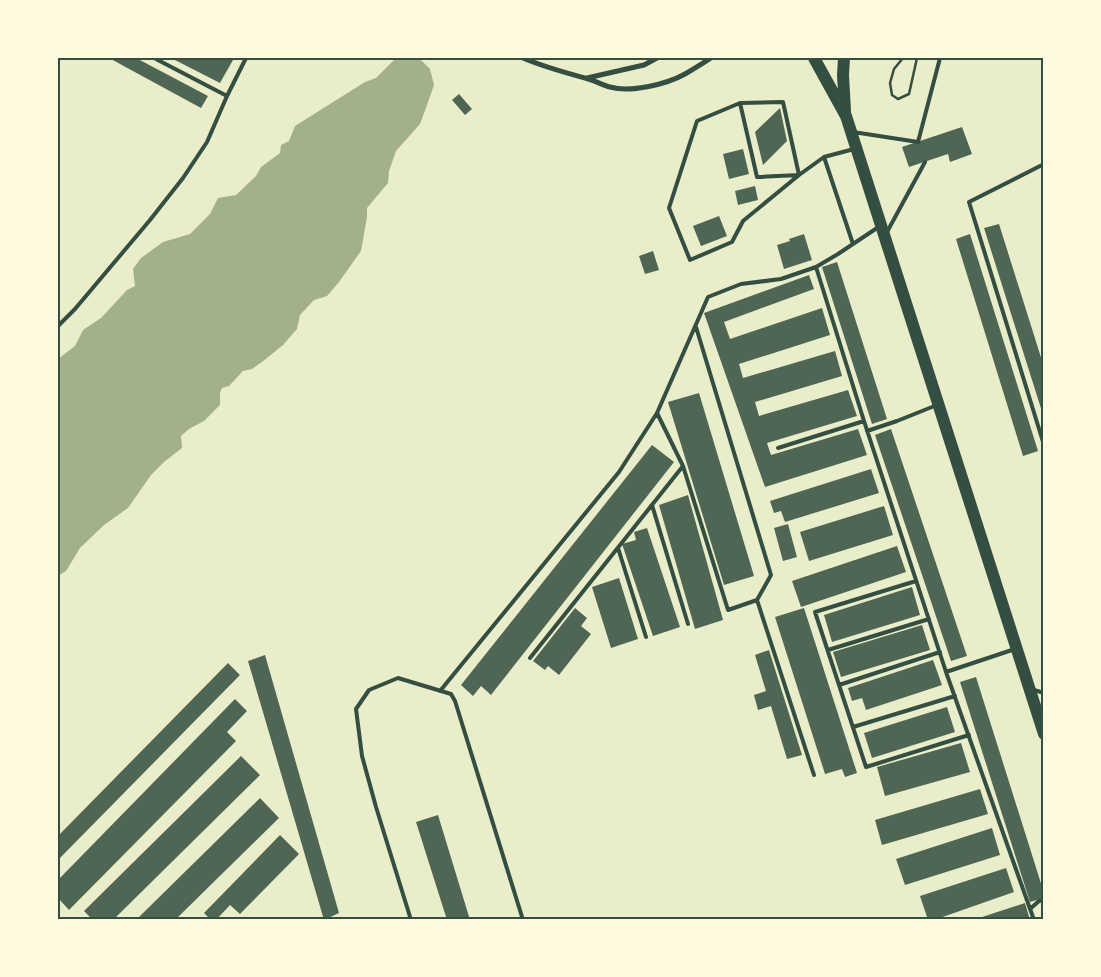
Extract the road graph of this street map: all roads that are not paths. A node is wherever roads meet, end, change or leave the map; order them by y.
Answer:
1 (154, 58) edge
2 (238, 58) edge
3 (523, 58) edge
4 (657, 58) edge
5 (711, 58) edge
6 (814, 58) edge
7 (844, 58) edge
8 (940, 58) edge
9 (245, 59) edge
10 (587, 78) junction
11 (227, 96) junction
12 (740, 103) junction
13 (846, 116) junction
14 (851, 132) junction
15 (856, 149) junction
16 (824, 157) junction
17 (925, 162) dead end
18 (1044, 164) edge
19 (800, 175) junction
20 (882, 230) junction
21 (852, 244) junction
22 (816, 267) junction
23 (58, 326) edge
24 (696, 327) junction
25 (938, 404) junction
26 (656, 413) junction
27 (864, 421) junction
28 (867, 431) junction
29 (1044, 445) edge
30 (778, 448) dead end
31 (683, 466) junction
32 (652, 505) junction
33 (618, 548) junction
34 (916, 581) junction
35 (757, 600) junction
36 (929, 619) junction
37 (688, 624) dead end
38 (646, 637) dead end
39 (1017, 649) junction
40 (828, 650) junction
41 (940, 652) junction
42 (530, 658) dead end
43 (946, 672) junction
44 (840, 685) junction
45 (440, 691) junction
46 (1038, 692) edge
47 (955, 696) junction
48 (1044, 718) edge
49 (853, 727) junction
50 (1044, 734) edge
51 (968, 735) junction
52 (814, 775) dead end
53 (1044, 900) edge
54 (1030, 909) junction
55 (411, 920) edge
56 (522, 920) edge
57 (1034, 920) edge

1 - 11 lane
2 - 9 lane
3 - 10 street
4 - 10 street
5 - 10 street
6 - 13 main road
7 - 13 main road
8 - 14 lane
9 - 11 lane
11 - 23 lane
12 - 19 lane
12 - 19 lane
12 - 19 lane
13 - 14 main road
14 - 15 main road
15 - 16 lane
15 - 20 main road
16 - 19 lane
16 - 21 lane
17 - 20 lane
18 - 29 lane
20 - 21 lane
20 - 25 main road
21 - 22 lane
22 - 24 lane
22 - 27 lane
24 - 26 lane
24 - 35 lane
25 - 28 lane
25 - 39 main road
26 - 31 lane
26 - 45 lane
27 - 28 lane
27 - 30 lane
28 - 34 lane
31 - 32 lane
31 - 35 lane
32 - 33 lane
32 - 37 lane
33 - 38 lane
33 - 42 lane
34 - 36 lane
34 - 40 lane
35 - 52 lane
36 - 40 lane
36 - 41 lane
39 - 43 lane
39 - 46 main road
39 - 50 main road
40 - 44 lane
41 - 43 lane
41 - 44 lane
43 - 47 lane
44 - 49 lane
45 - 55 lane
45 - 56 lane
46 - 48 main road
47 - 49 lane
47 - 51 lane
49 - 51 lane
51 - 54 lane
53 - 54 lane
54 - 57 lane

